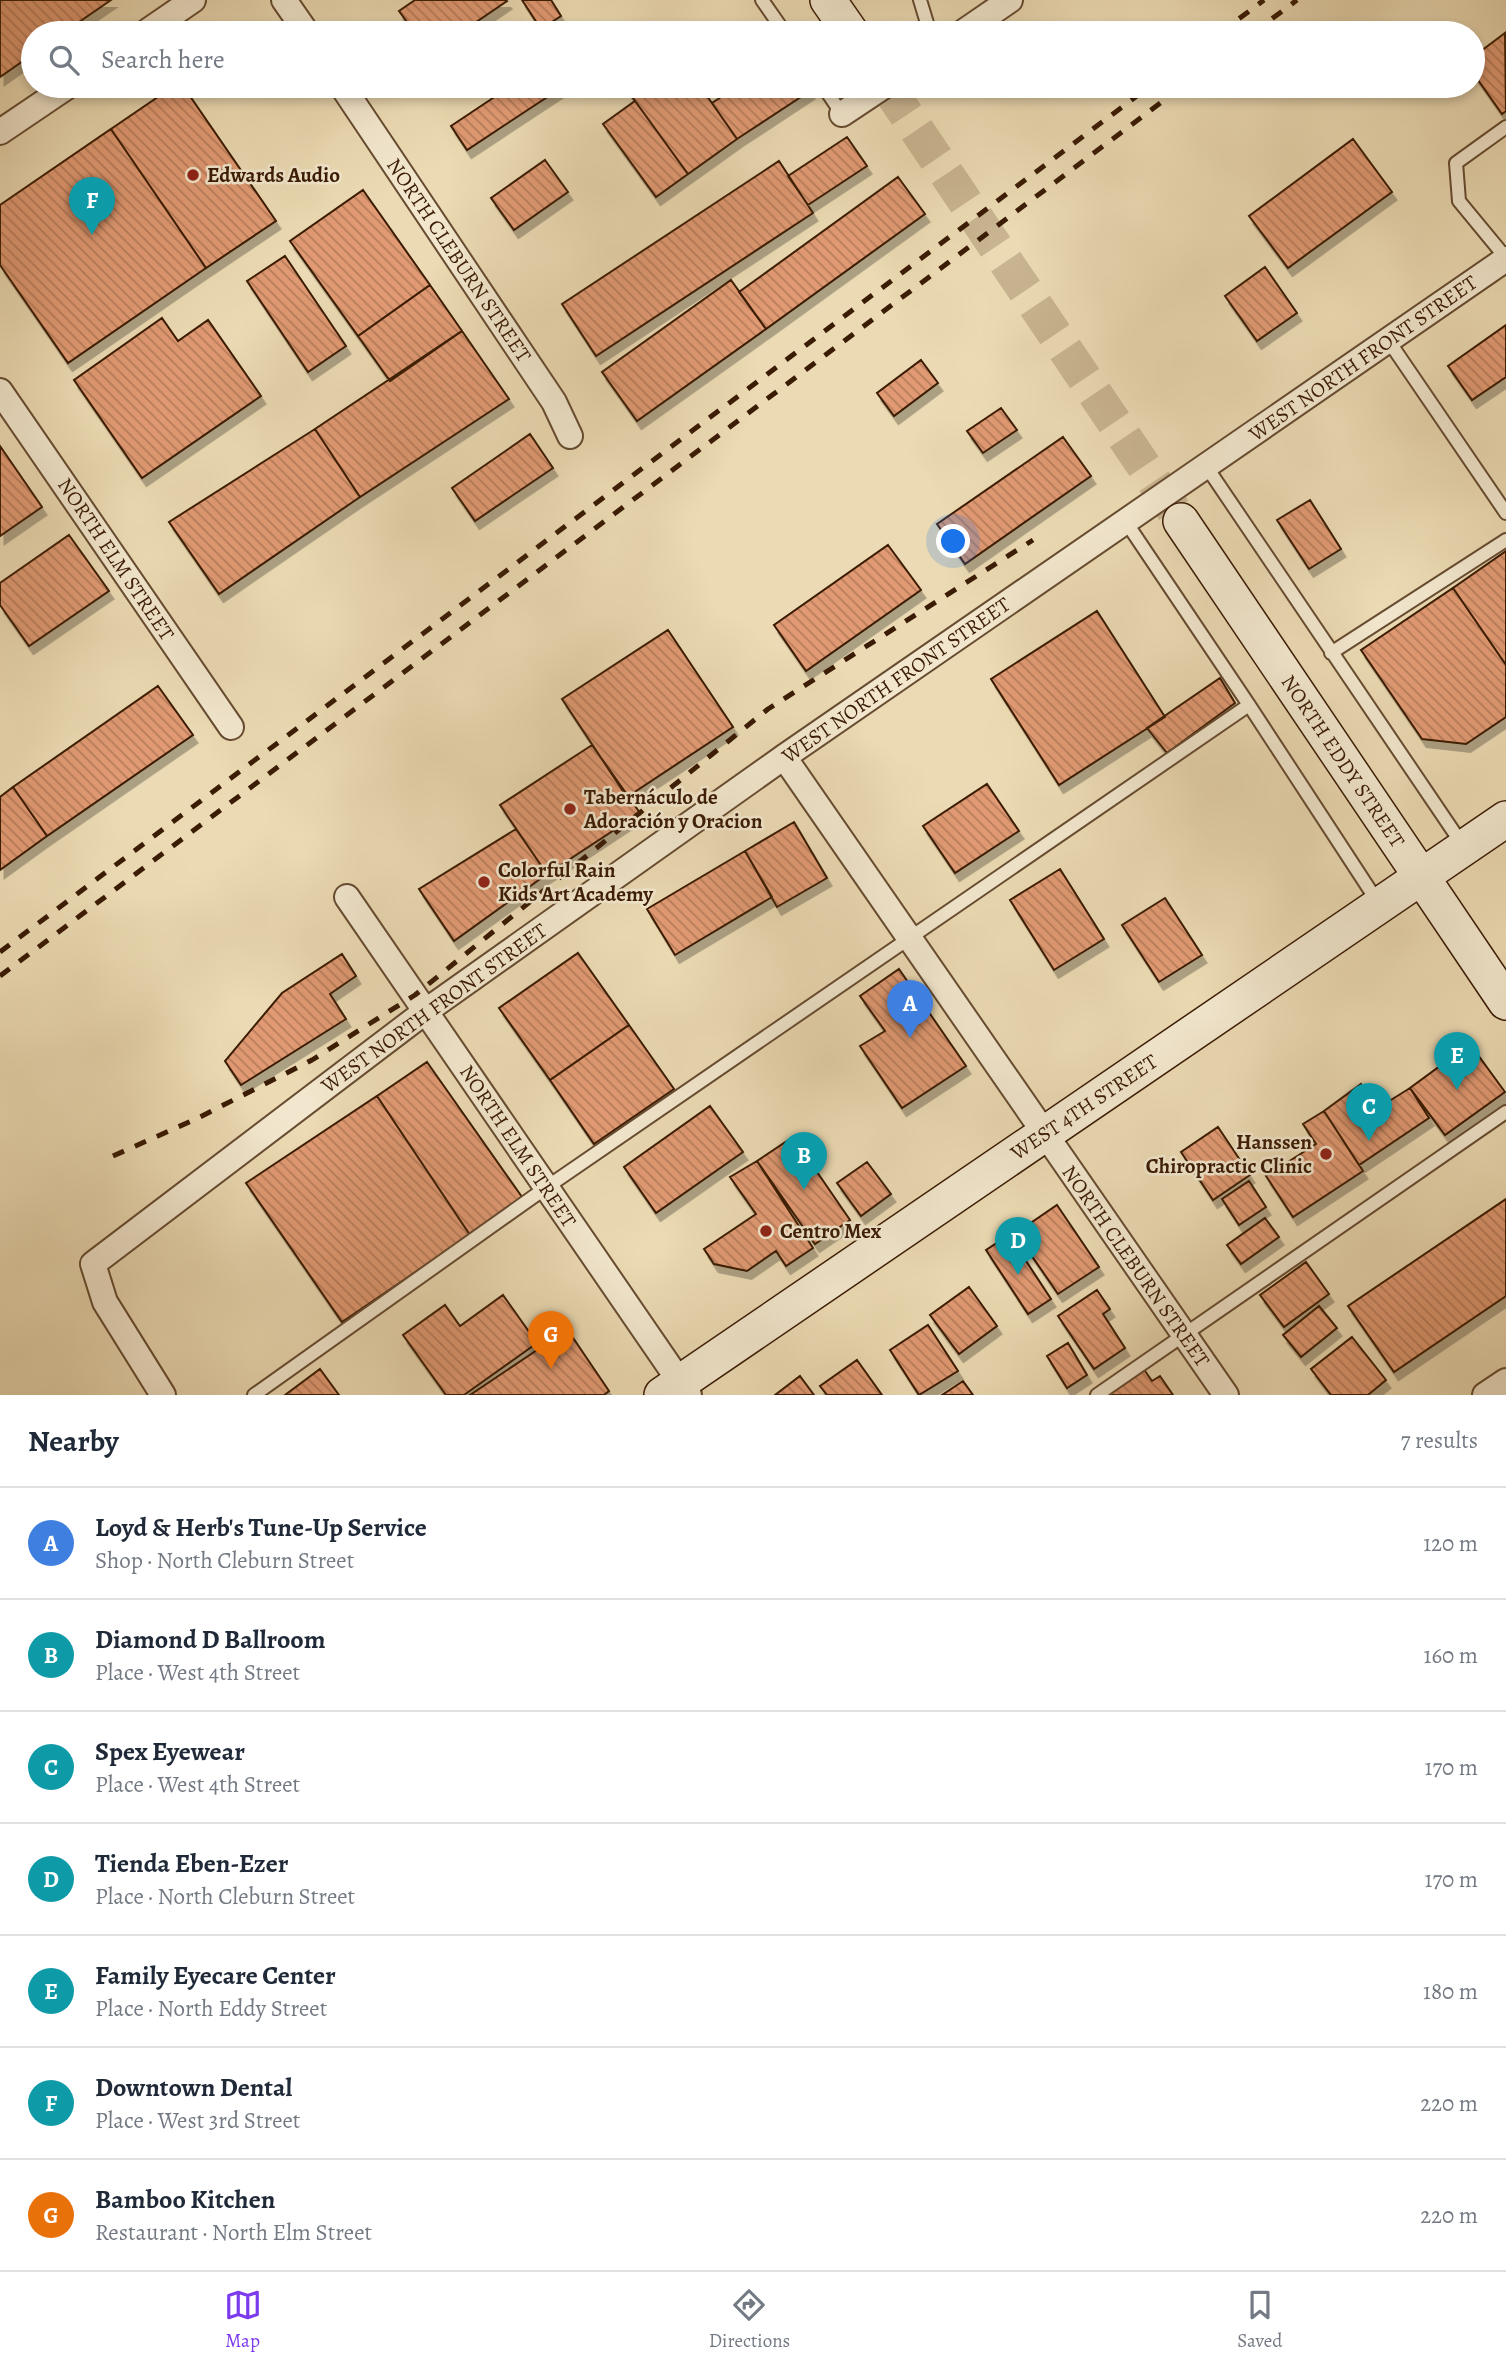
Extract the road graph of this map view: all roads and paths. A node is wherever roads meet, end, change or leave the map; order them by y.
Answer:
1 (193, 0) edge
2 (284, 0) edge
3 (762, 0) edge
4 (828, 0) edge
5 (920, 0) edge
6 (1010, 0) edge
7 (162, 21) edge
8 (299, 21) edge
9 (777, 21) edge
10 (843, 21) edge
11 (926, 21) edge
12 (979, 21) edge
13 (50, 98) edge
14 (350, 98) edge
15 (831, 98) edge
16 (866, 98) edge
17 (842, 114) joint
18 (1506, 127) edge
19 (0, 132) edge
20 (1506, 259) edge
21 (1388, 341) junction
22 (4, 406) edge
23 (570, 436) dead end
24 (1206, 466) junction
25 (1506, 513) edge
26 (1181, 521) tunnel mouth
27 (1126, 522) junction
28 (1506, 540) edge
29 (1331, 653) junction
30 (1250, 705) junction
31 (231, 727) dead end
32 (784, 757) junction
33 (1506, 819) edge
34 (1464, 848) junction
35 (1422, 877) junction
36 (347, 897) dead end
37 (1379, 905) junction
38 (908, 938) junction
39 (1506, 1002) edge
40 (426, 1011) junction
41 (1506, 1112) edge
42 (1044, 1134) junction
43 (547, 1187) junction
44 (1184, 1335) junction
45 (1506, 1381) edge
46 (677, 1391) edge
47 (163, 1395) edge
48 (254, 1395) edge
49 (1097, 1395) edge
50 (1226, 1395) edge
51 (1485, 1395) edge

1 - 7 street
2 - 8 street
3 - 9 lane
4 - 10 main road
5 - 11 lane
6 - 12 street
13 - 19 street
14 - 23 street, NORTH CLEBURN STREET
15 - 17 lane
16 - 17 street
18 - 20 lane
20 - 21 street, WEST NORTH FRONT STREET
21 - 24 street, WEST NORTH FRONT STREET
21 - 25 lane
22 - 31 street, NORTH ELM STREET
24 - 27 street, WEST NORTH FRONT STREET
24 - 29 lane
26 - 35 main road, NORTH EDDY STREET
27 - 30 lane
27 - 32 street, WEST NORTH FRONT STREET
28 - 29 lane
29 - 34 lane
30 - 37 lane
30 - 38 lane
32 - 38 street, NORTH CLEBURN STREET
32 - 40 street, WEST NORTH FRONT STREET
33 - 34 main road, WEST 4TH STREET
34 - 35 main road, WEST 4TH STREET
35 - 37 main road, WEST 4TH STREET
35 - 39 main road, NORTH EDDY STREET
36 - 40 street, NORTH ELM STREET
37 - 42 main road, WEST 4TH STREET
38 - 42 street, NORTH CLEBURN STREET
38 - 43 lane
40 - 43 street, NORTH ELM STREET
40 - 47 street, WEST NORTH FRONT STREET
41 - 44 lane
42 - 44 street, NORTH CLEBURN STREET
42 - 46 main road, WEST 4TH STREET
43 - 46 street, NORTH ELM STREET
43 - 48 lane
44 - 49 lane
44 - 50 street, NORTH CLEBURN STREET
45 - 51 street

